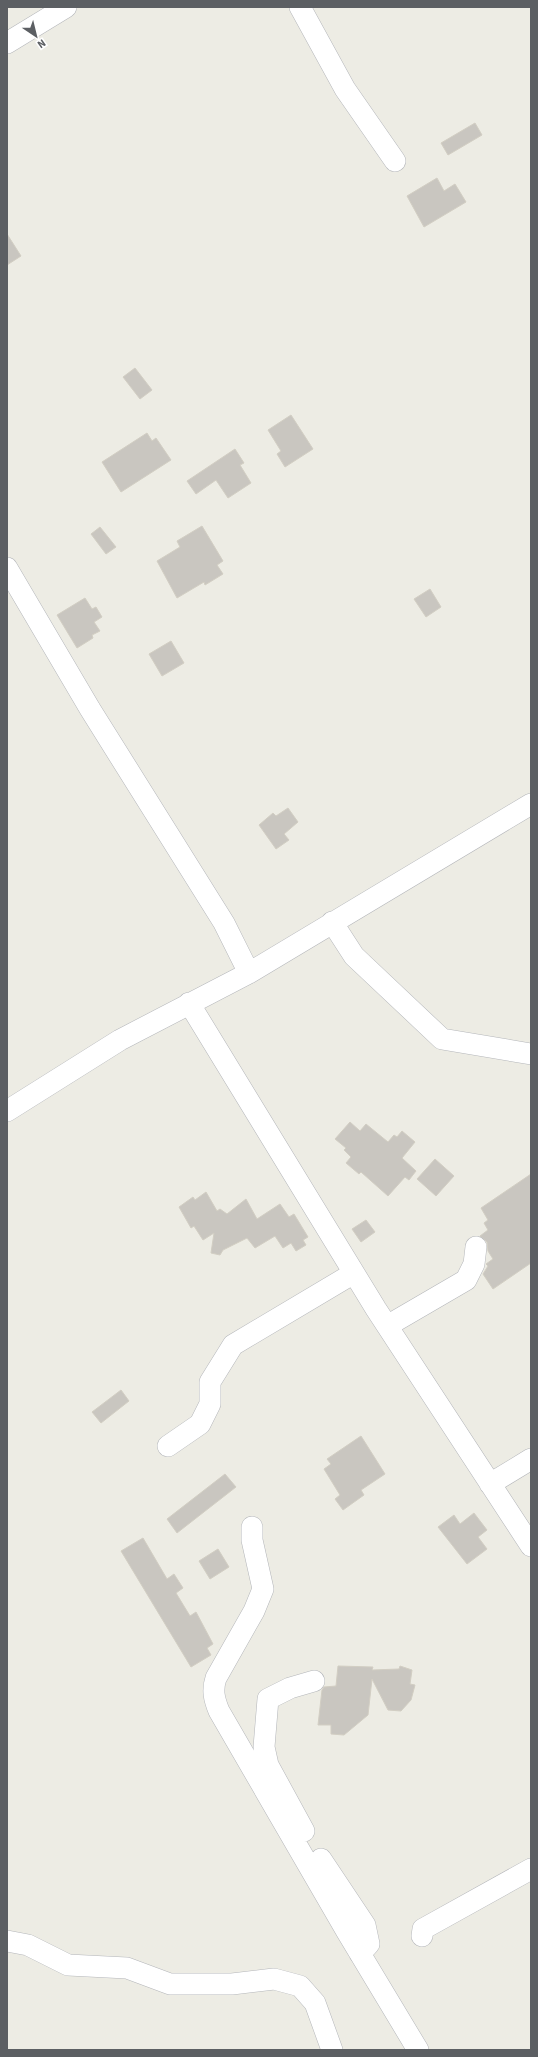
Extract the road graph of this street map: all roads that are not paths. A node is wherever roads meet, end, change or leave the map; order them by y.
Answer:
1 (66, 7) edge
2 (300, 7) edge
3 (7, 43) edge
4 (395, 161) dead end
5 (7, 568) edge
6 (531, 804) edge
7 (332, 922) junction
8 (249, 973) junction
9 (189, 1003) junction
10 (531, 1054) edge
11 (7, 1111) edge
12 (476, 1247) dead end
13 (354, 1273) junction
14 (387, 1326) junction
15 (168, 1446) dead end
16 (531, 1459) edge
17 (490, 1484) junction
18 (252, 1527) dead end
19 (531, 1546) edge
20 (314, 1681) dead end
21 (531, 1869) edge
22 (422, 1936) dead end
23 (7, 1941) edge
24 (360, 1954) junction
25 (332, 2050) edge
26 (418, 2050) edge

1 - 3 street
2 - 4 street
5 - 8 street
6 - 7 street
7 - 8 street
7 - 10 street
8 - 9 street
9 - 11 street
9 - 13 street
12 - 14 street
13 - 14 street
13 - 15 street
14 - 17 street
16 - 17 street
17 - 19 street
18 - 24 street
20 - 24 street
21 - 22 street
23 - 25 street
24 - 26 street

